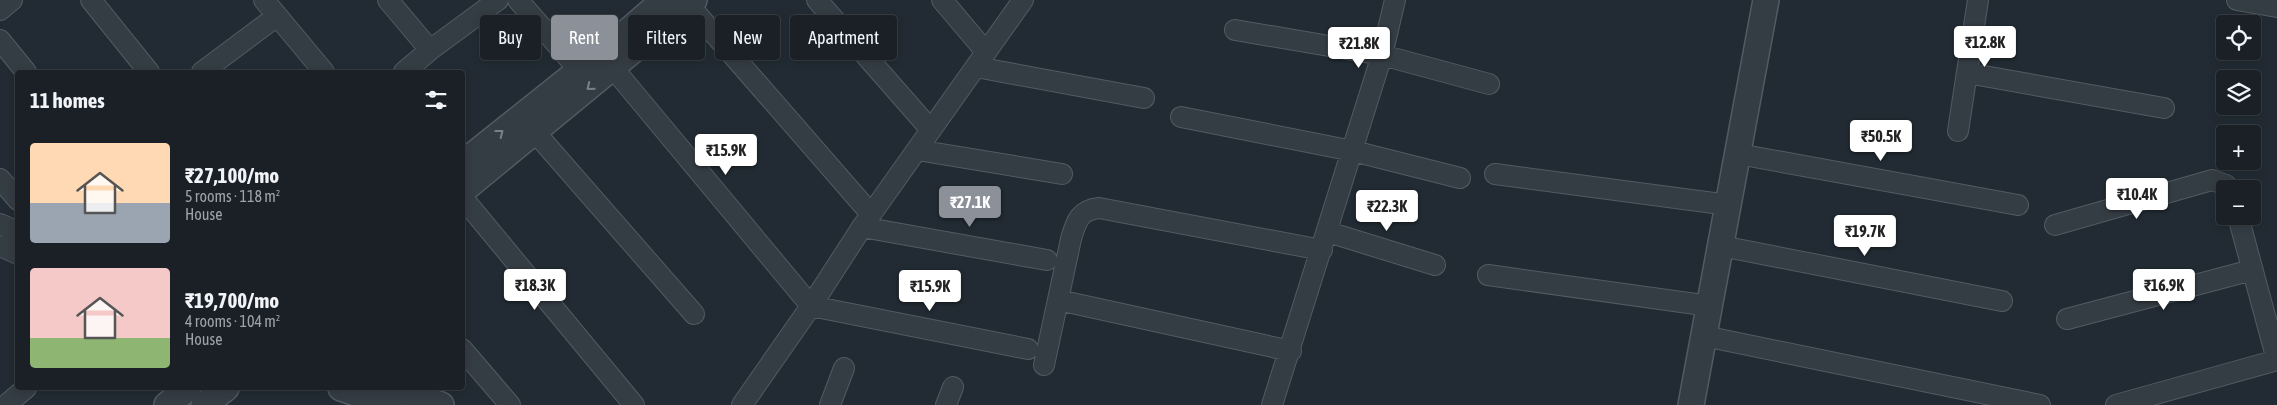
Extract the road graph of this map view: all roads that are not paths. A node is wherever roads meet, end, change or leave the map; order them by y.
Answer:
1 (12, 0) edge
2 (91, 0) edge
3 (264, 0) edge
4 (388, 0) edge
5 (498, 0) edge
6 (518, 0) edge
7 (817, 0) edge
8 (942, 0) edge
9 (1023, 0) edge
10 (1395, 0) edge
11 (1766, 0) edge
12 (1978, 0) edge
13 (2237, 0) edge
14 (692, 2) edge
15 (653, 3) edge
16 (2277, 7) edge
17 (0, 10) edge
18 (277, 16) junction
19 (1235, 30) dead end
20 (0, 40) edge
21 (430, 50) junction
22 (1382, 55) junction
23 (981, 59) junction
24 (613, 68) junction
25 (24, 70) edge
26 (147, 70) edge
27 (205, 70) edge
28 (322, 70) edge
29 (406, 70) edge
30 (579, 70) junction
31 (1967, 73) junction
32 (1489, 84) dead end
33 (1144, 98) dead end
34 (2164, 108) dead end
35 (1181, 117) dead end
36 (932, 130) junction
37 (1958, 131) dead end
38 (534, 132) junction
39 (917, 150) junction
40 (1353, 151) junction
41 (1738, 154) junction
42 (465, 162) edge
43 (1062, 174) dead end
44 (1495, 174) dead end
45 (1460, 178) dead end
46 (0, 179) edge
47 (2216, 181) edge
48 (465, 189) edge
49 (15, 196) edge
50 (465, 201) edge
51 (1729, 205) junction
52 (2018, 206) dead end
53 (866, 220) junction
54 (2240, 225) edge
55 (2055, 226) dead end
56 (1325, 241) junction
57 (0, 246) edge
58 (1721, 246) junction
59 (15, 253) edge
60 (1047, 260) dead end
61 (1435, 265) dead end
62 (2252, 270) junction
63 (1488, 275) dead end
64 (1058, 300) junction
65 (2002, 301) dead end
66 (811, 306) junction
67 (1710, 306) junction
68 (694, 314) dead end
69 (2067, 319) dead end
70 (1704, 336) junction
71 (1028, 350) dead end
72 (1291, 351) junction
73 (465, 352) edge
74 (2277, 360) edge
75 (1044, 365) dead end
76 (844, 368) dead end
77 (24, 390) edge
78 (185, 390) edge
79 (223, 390) edge
80 (399, 390) edge
81 (355, 396) edge
82 (6, 405) edge
83 (166, 405) edge
84 (204, 405) edge
85 (390, 405) edge
86 (441, 405) edge
87 (510, 405) edge
88 (634, 405) edge
89 (742, 405) edge
90 (830, 405) edge
91 (1272, 405) edge
92 (1690, 405) edge
93 (2040, 405) edge
94 (2116, 405) edge

1 - 17 street
2 - 26 street
3 - 18 street
4 - 21 street
5 - 21 street
6 - 30 street
7 - 36 street
8 - 23 street
9 - 23 street
10 - 22 street
11 - 41 street
12 - 31 street
13 - 16 street
14 - 24 street
14 - 53 street
15 - 30 street
18 - 27 street
18 - 28 street
19 - 22 street
20 - 25 street
21 - 29 street
22 - 32 street
22 - 40 street
23 - 33 street
23 - 36 street
24 -> 38 street
24 - 66 street
42 -> 30 street
31 - 34 street
31 - 37 street
35 - 40 street
36 - 39 street
38 - 48 street
38 - 68 street
39 - 43 street
39 - 53 street
40 - 45 street
40 - 56 street
41 - 51 street
41 - 52 street
44 - 51 street
46 - 49 street
47 - 55 street
50 - 88 street
51 - 58 street
53 - 60 street
53 - 66 street
54 - 62 street
56 - 61 street
56 - 64 street
56 - 72 street
57 - 59 street
58 - 65 street
58 - 67 street
62 - 69 street
62 - 74 street
63 - 67 street
64 - 72 street
64 - 75 street
66 - 71 street
66 - 89 street
67 - 70 street
70 - 92 street
70 - 93 street
72 - 91 street
73 - 87 street
74 - 94 street
76 - 90 street
77 - 82 street
78 - 83 street
79 - 84 street
80 - 86 street
81 - 85 street

